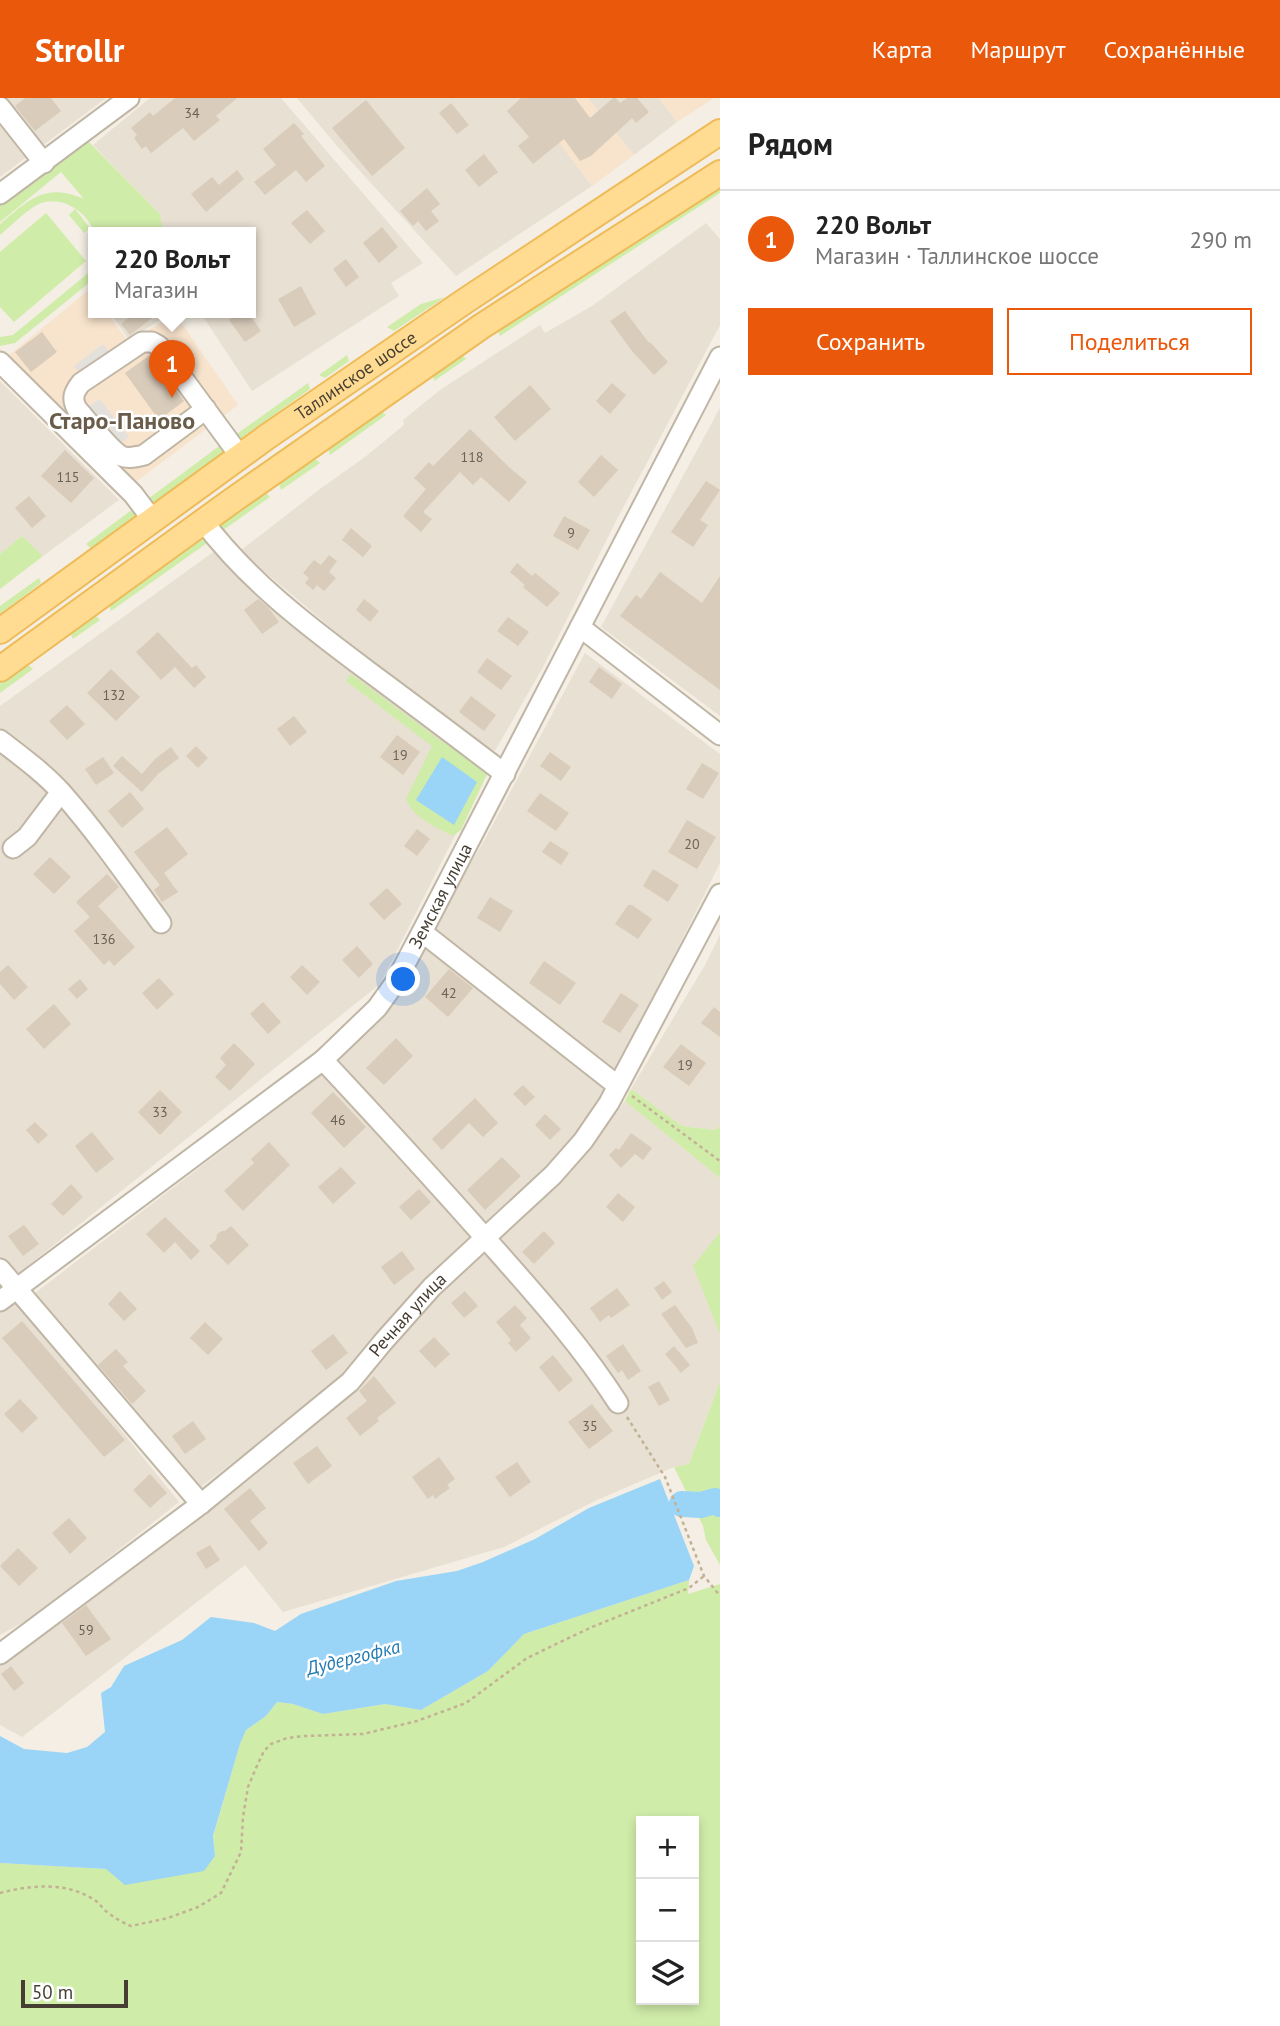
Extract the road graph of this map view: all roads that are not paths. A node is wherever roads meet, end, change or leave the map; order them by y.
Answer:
1 (129, 98) edge
2 (0, 107) edge
3 (720, 132) edge
4 (44, 163) junction
5 (720, 173) edge
6 (0, 194) edge
7 (720, 357) edge
8 (0, 362) edge
9 (206, 409) junction
10 (240, 456) junction
11 (152, 519) junction
12 (203, 521) junction
13 (580, 627) junction
14 (0, 631) edge
15 (0, 669) edge
16 (720, 735) edge
17 (0, 740) edge
18 (505, 774) junction
19 (61, 792) junction
20 (13, 848) dead end
21 (720, 894) edge
22 (161, 923) dead end
23 (422, 932) junction
24 (323, 1060) junction
25 (618, 1086) junction
26 (485, 1238) junction
27 (0, 1269) edge
28 (17, 1288) junction
29 (0, 1301) edge
30 (618, 1403) road end
31 (201, 1504) junction
32 (0, 1654) edge

1 - 4 street
2 - 4 street
3 - 10 main road, Таллинское шоссе
4 - 6 street
5 - 12 main road, Таллинское шоссе
7 - 13 street, Земская улица
8 - 11 street
9 - 9 street
9 - 10 street
10 - 11 main road, Таллинское шоссе
11 - 14 main road, Таллинское шоссе
12 - 15 main road, Таллинское шоссе
12 - 18 street
13 - 16 street
13 - 18 street, Земская улица
17 - 19 street
18 - 23 street, Земская улица
19 - 20 street
19 - 22 street
21 - 25 street, Речная улица
23 - 24 street, Земская улица
23 - 25 street
24 - 26 street
24 - 28 street, Земская улица
25 - 26 street, Речная улица
26 - 30 street
26 - 31 street, Речная улица
27 - 28 street
28 - 29 street, Земская улица
28 - 31 street
31 - 32 street, Речная улица

